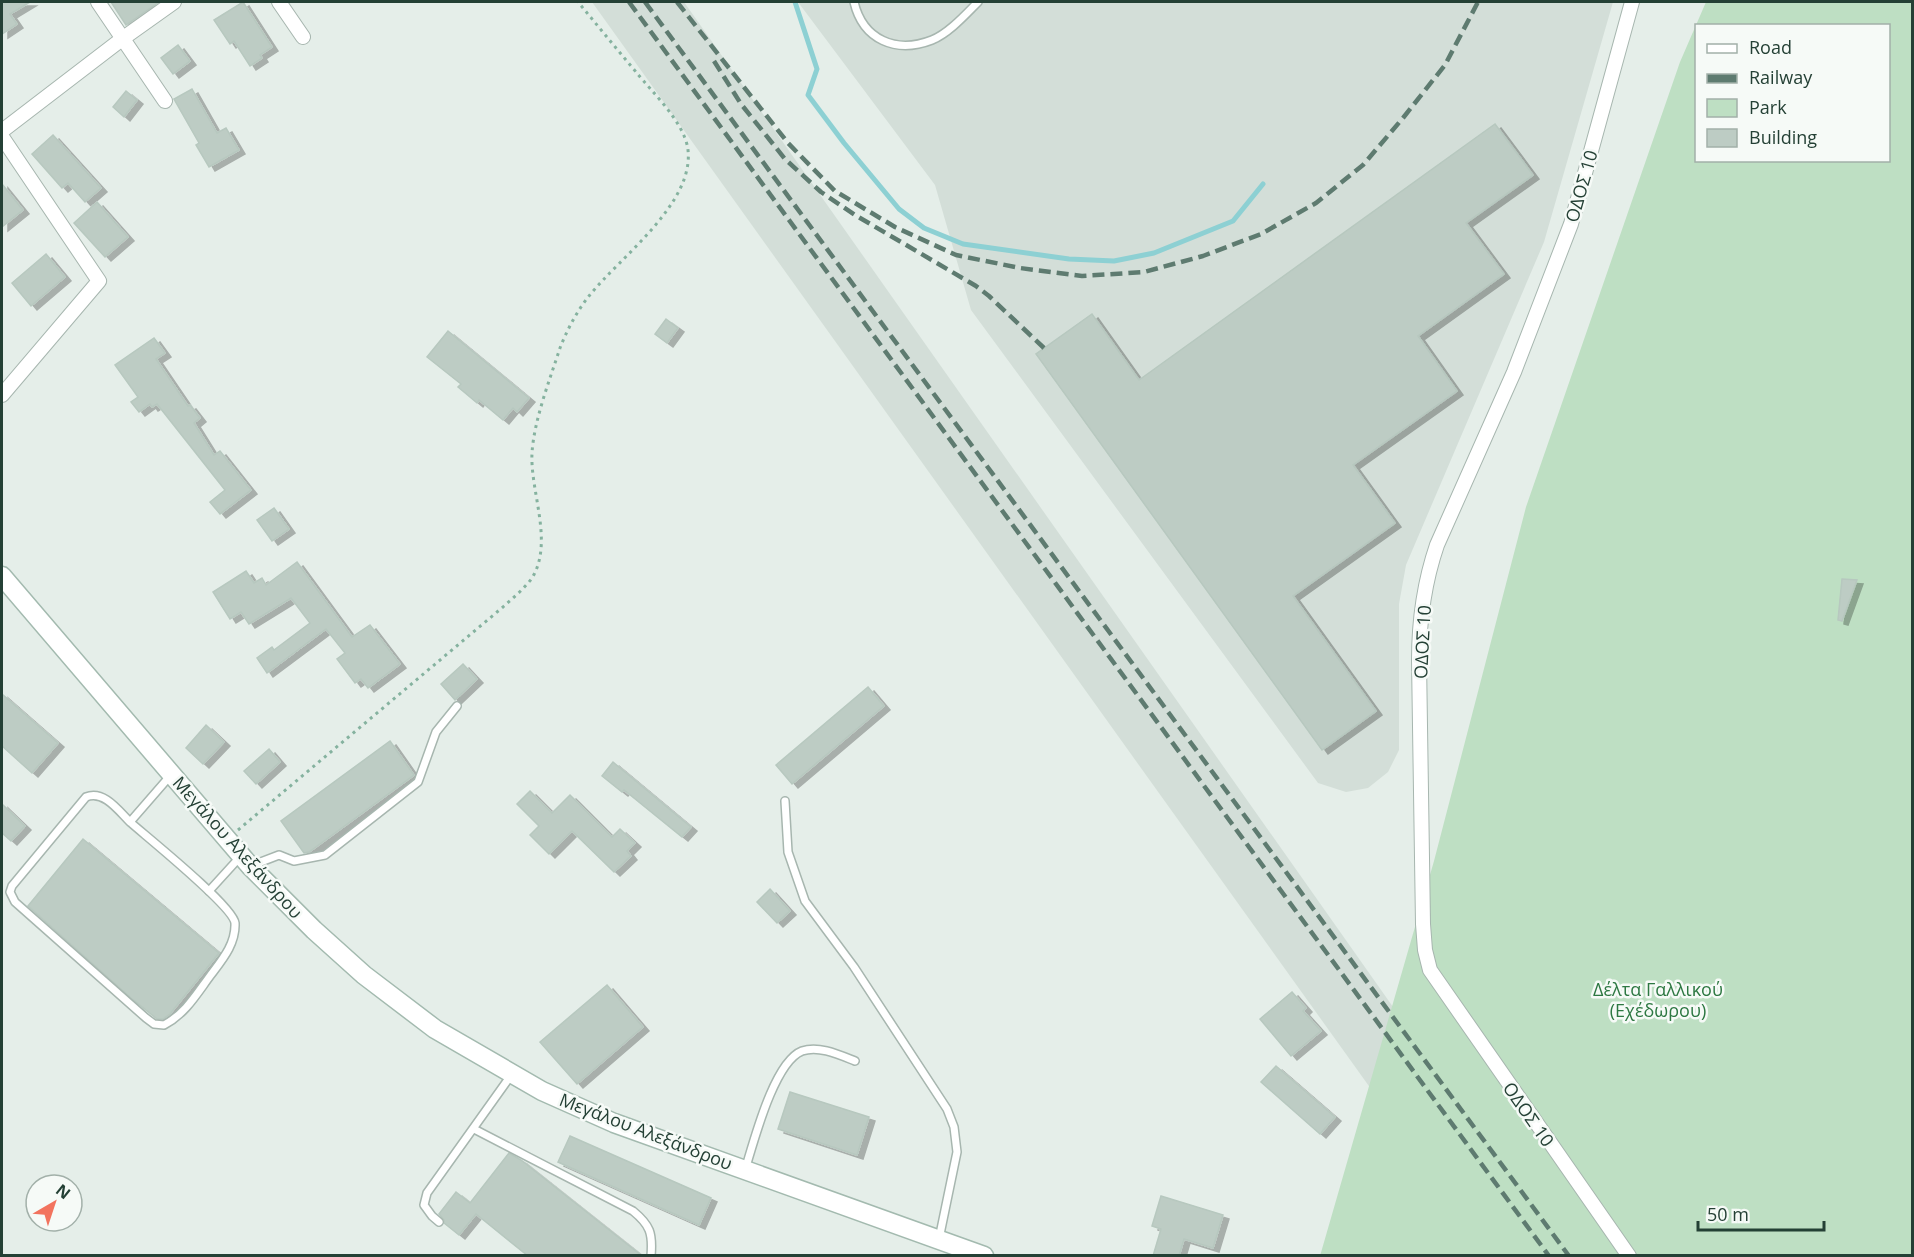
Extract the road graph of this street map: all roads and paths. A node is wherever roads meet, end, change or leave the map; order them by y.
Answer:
1 (98, 2) edge
2 (174, 2) edge
3 (279, 2) edge
4 (578, 2) edge
5 (854, 2) edge
6 (978, 2) edge
7 (1632, 2) edge
8 (303, 37) dead end
9 (122, 39) junction
10 (165, 101) dead end
11 (2, 131) edge
12 (2, 137) edge
13 (2, 395) edge
14 (2, 576) edge
15 (457, 706) dead end
16 (172, 774) junction
17 (785, 801) dead end
18 (130, 822) junction
19 (228, 838) junction
20 (246, 861) junction
21 (209, 891) junction
22 (855, 1061) dead end
23 (512, 1074) junction
24 (474, 1129) junction
25 (745, 1170) junction
26 (439, 1222) dead end
27 (939, 1239) junction
28 (651, 1256) edge
29 (984, 1256) edge
30 (1629, 1256) edge

1 - 9 street
2 - 9 street
3 - 8 street
4 - 19 path
5 - 6 lane
7 - 30 street, ΟΔΟΣ 10
9 - 10 street
9 - 11 street
12 - 13 street
14 - 16 street, Μεγάλου Αλεξάνδρου
15 - 20 lane
16 - 18 lane
16 - 19 street, Μεγάλου Αλεξάνδρου
17 - 27 lane
18 - 21 lane
18 - 21 lane
19 - 20 street, Μεγάλου Αλεξάνδρου
20 - 21 lane
20 - 23 street, Μεγάλου Αλεξάνδρου
22 - 25 lane
23 - 24 lane
23 - 25 street, Μεγάλου Αλεξάνδρου
24 - 26 lane
24 - 28 lane
25 - 27 street, Μεγάλου Αλεξάνδρου
27 - 29 street, Μεγάλου Αλεξάνδρου

